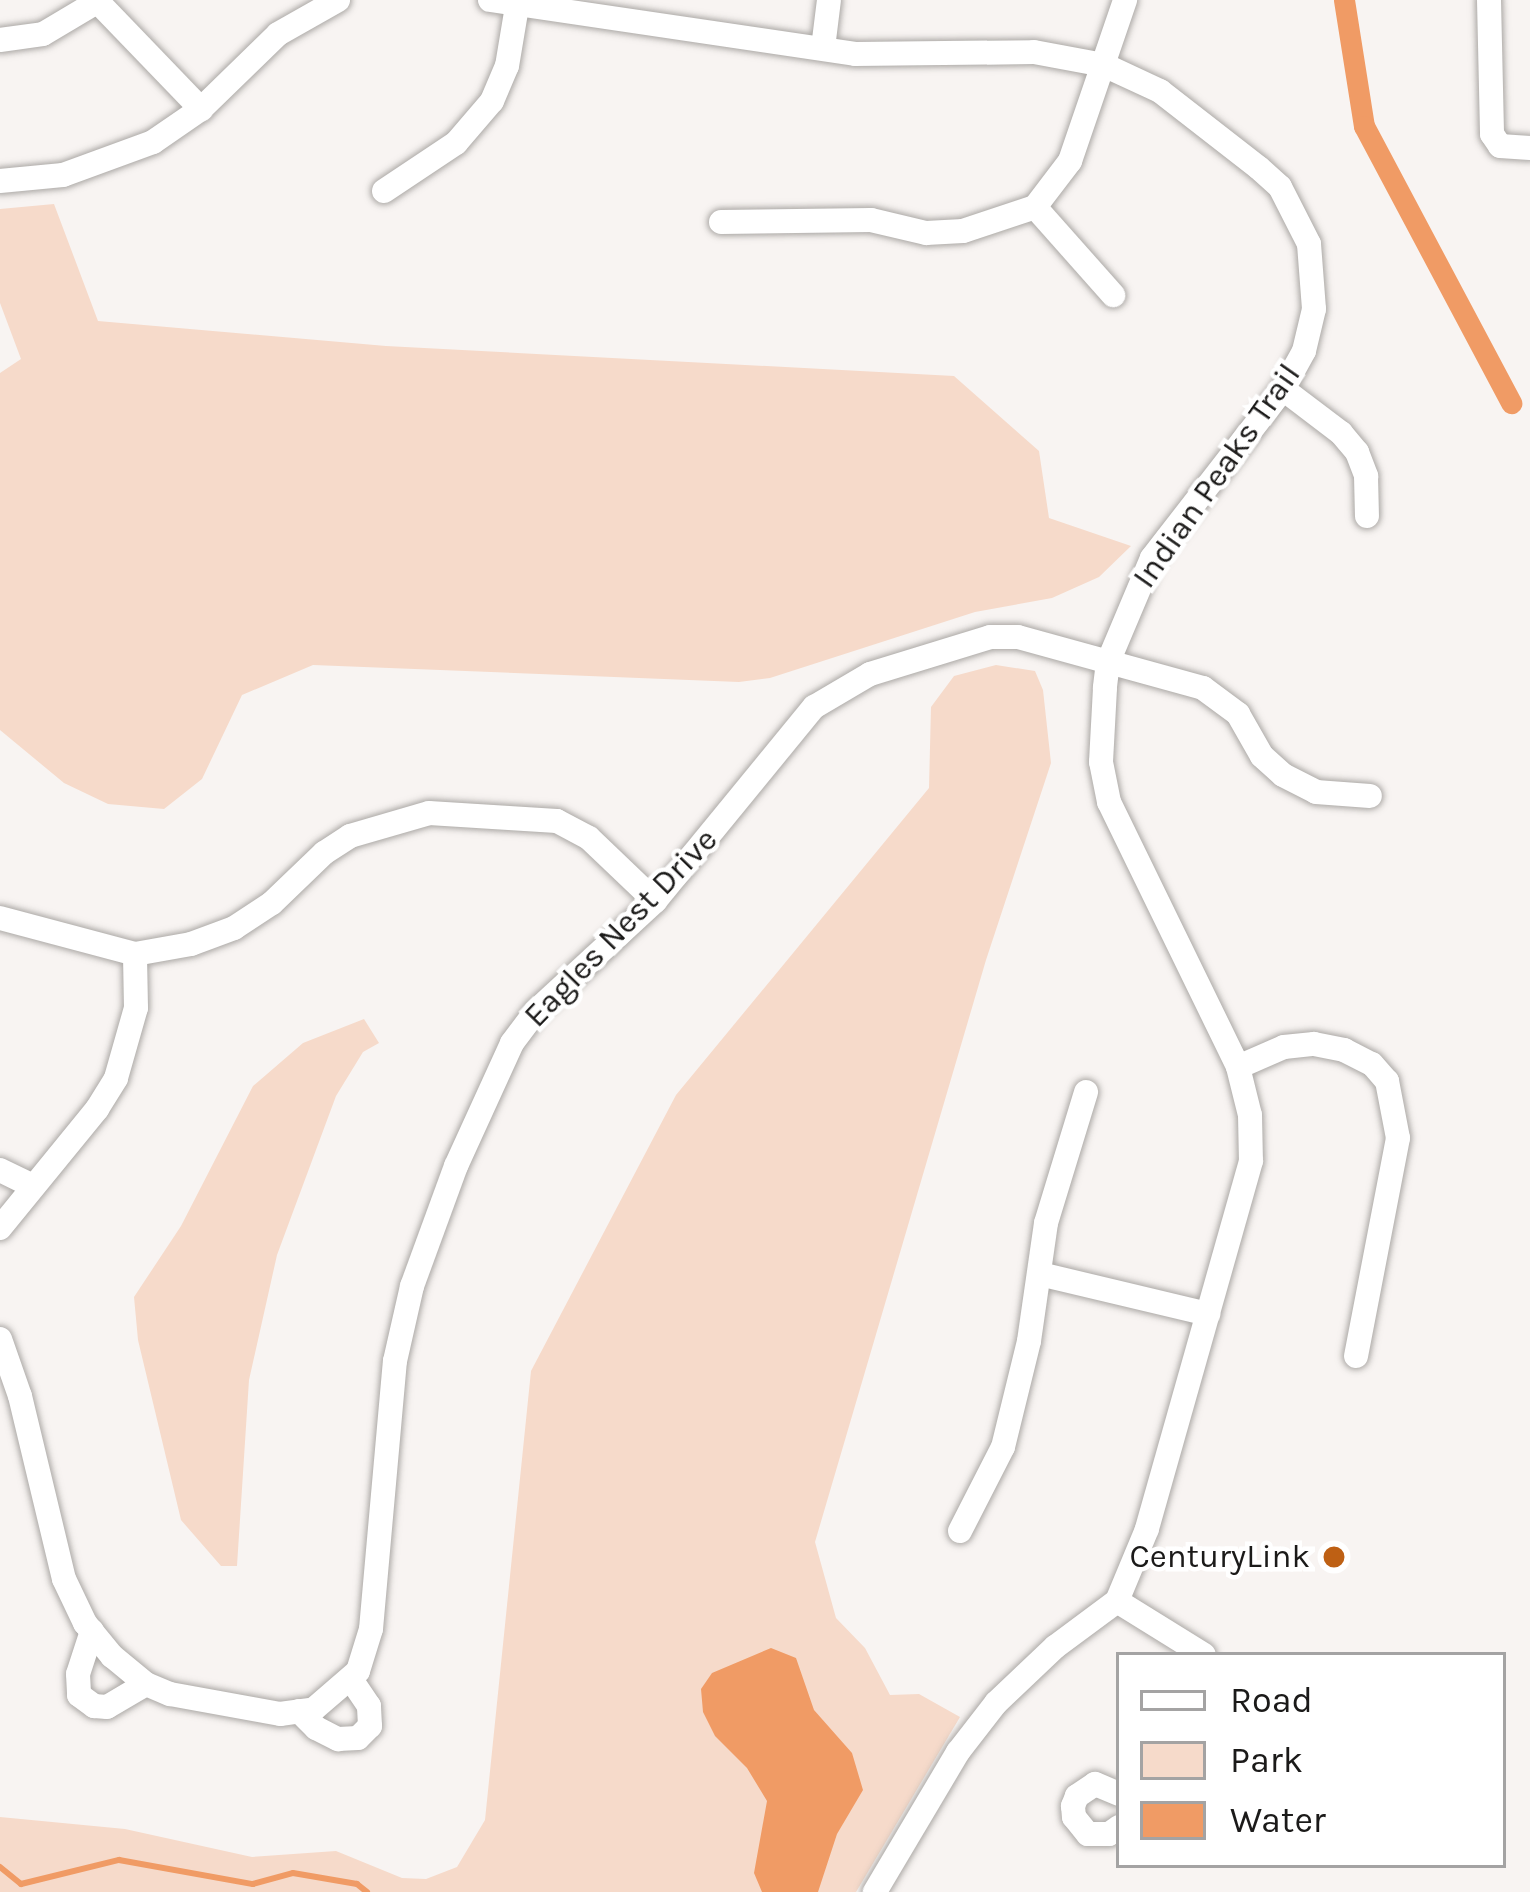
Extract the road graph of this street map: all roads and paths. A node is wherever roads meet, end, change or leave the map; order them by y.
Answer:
1 (338, 0) edge
2 (490, 0) edge
3 (829, 0) edge
4 (1125, 0) edge
5 (1489, 0) edge
6 (99, 1) edge
7 (518, 2) edge
8 (0, 40) edge
9 (823, 48) junction
10 (1104, 65) junction
11 (201, 109) junction
12 (1530, 148) edge
13 (0, 181) edge
14 (384, 191) dead end
15 (1035, 207) junction
16 (721, 222) dead end
17 (1113, 295) dead end
18 (1283, 389) junction
19 (1366, 516) dead end
20 (1108, 662) junction
21 (1370, 796) dead end
22 (655, 901) junction
23 (0, 918) edge
24 (135, 954) junction
25 (1238, 1067) junction
26 (1087, 1092) dead end
27 (0, 1170) edge
28 (31, 1185) junction
29 (0, 1228) edge
30 (1040, 1274) junction
31 (1208, 1314) junction
32 (0, 1339) edge
33 (1356, 1356) dead end
34 (961, 1531) dead end
35 (1117, 1601) junction
36 (92, 1631) junction
37 (1199, 1652) edge
38 (351, 1679) junction
39 (146, 1684) junction
40 (299, 1711) junction
41 (1116, 1793) edge
42 (1116, 1829) edge
43 (880, 1885) edge
44 (906, 1892) edge

1 - 11 street
2 - 7 street, Indian Peaks Trail
3 - 9 street
4 - 10 street
5 - 12 street
6 - 8 street
6 - 11 street
7 - 9 street, Indian Peaks Trail
7 - 14 street
9 - 10 street, Indian Peaks Trail
10 - 15 street
10 - 18 street, Indian Peaks Trail
11 - 13 street
15 - 16 street
15 - 17 street
18 - 19 street
18 - 20 street, Indian Peaks Trail
20 - 21 street, Eagles Nest Drive
20 - 22 street, Eagles Nest Drive
20 - 25 street, Indian Peaks Trail
22 - 24 street
22 - 38 street, Eagles Nest Drive
23 - 24 street
24 - 28 street
25 - 31 street, Indian Peaks Trail
25 - 33 street
26 - 30 street
27 - 28 street
28 - 29 street
30 - 31 street
30 - 34 street
31 - 35 street, Indian Peaks Trail
32 - 36 street
35 - 37 street
35 - 43 street
36 - 39 street
36 - 39 street
38 - 40 street
38 - 40 street
39 - 40 street
41 - 42 street
43 - 44 street

